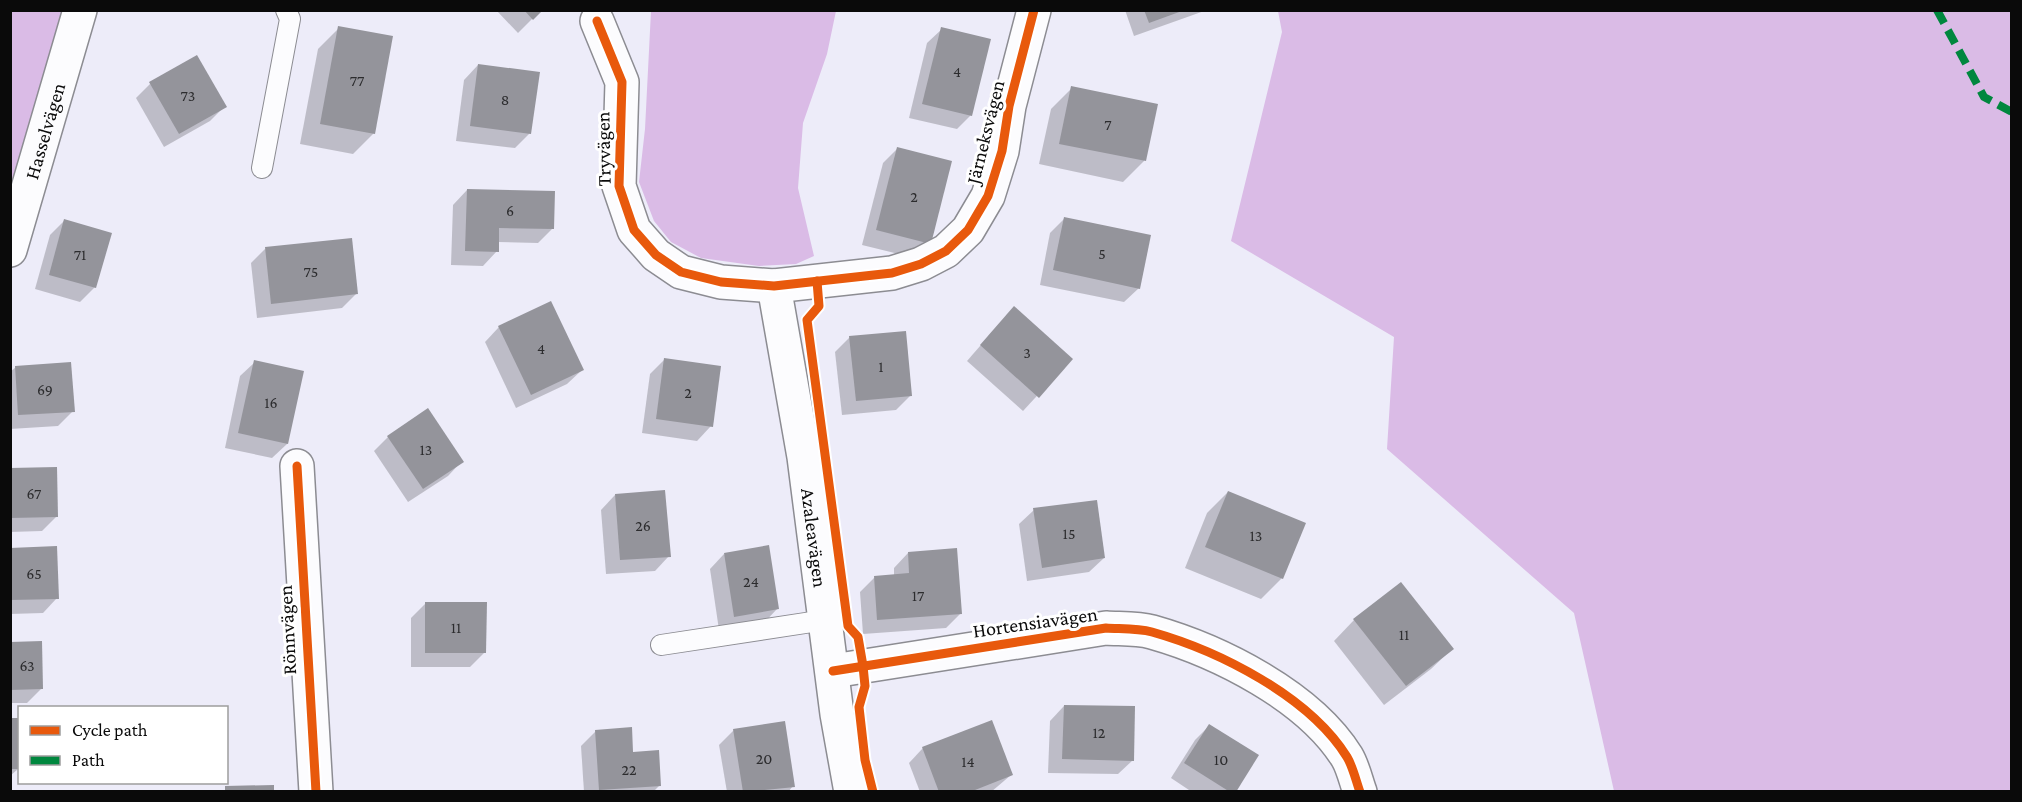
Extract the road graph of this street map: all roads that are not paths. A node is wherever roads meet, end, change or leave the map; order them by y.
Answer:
1 (80, 10) edge
2 (286, 10) edge
3 (1034, 10) edge
4 (597, 21) dead end
5 (262, 168) dead end
6 (10, 250) edge
7 (774, 286) junction
8 (297, 465) dead end
9 (825, 620) junction
10 (661, 645) dead end
11 (833, 671) junction
12 (316, 792) edge
13 (851, 792) edge
14 (1360, 792) edge

1 - 6 street, Hasselvägen
2 - 5 lane
3 - 7 street, Järneksvägen
4 - 7 street, Tryvägen
7 - 9 street, Azaleavägen
8 - 12 street, Rönnvägen
9 - 10 lane
9 - 11 street, Azaleavägen
11 - 13 street, Azaleavägen
11 - 14 street, Hortensiavägen

